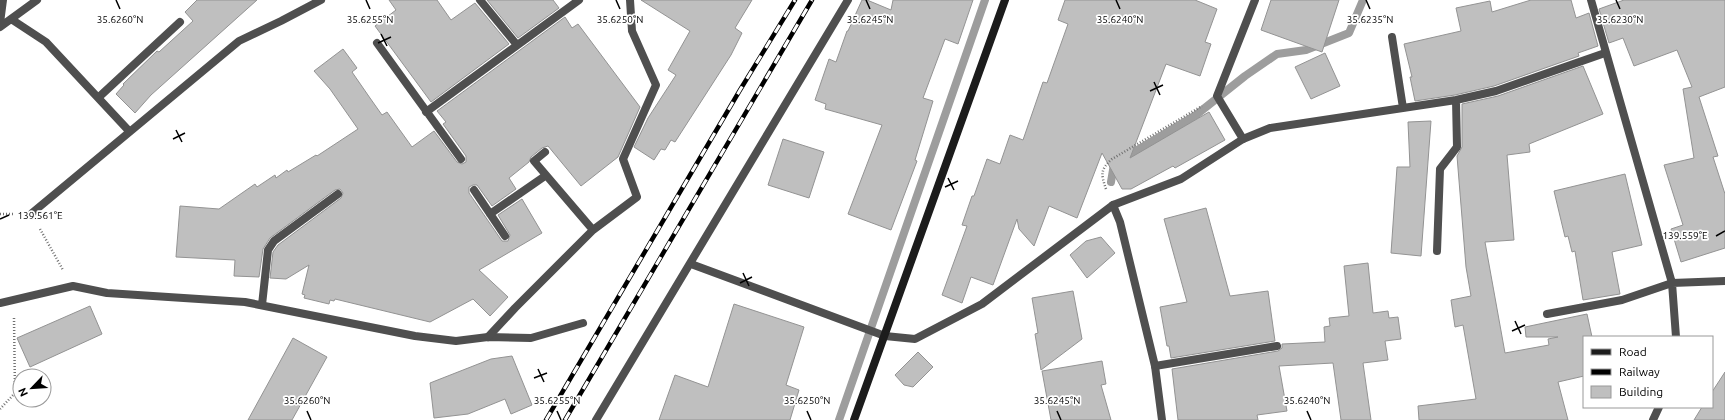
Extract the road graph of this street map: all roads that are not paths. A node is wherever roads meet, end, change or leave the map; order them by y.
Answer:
1 (3, 0) edge
2 (37, 0) edge
3 (321, 0) edge
4 (480, 0) edge
5 (578, 0) edge
6 (630, 0) edge
7 (848, 0) edge
8 (1005, 0) edge
9 (1255, 0) edge
10 (1591, 0) edge
11 (11, 19) junction
12 (180, 22) dead end
13 (0, 23) edge
14 (0, 27) edge
15 (1392, 37) dead end
16 (377, 43) dead end
17 (517, 45) junction
18 (1605, 53) junction
19 (99, 97) junction
20 (1456, 100) junction
21 (1404, 108) junction
22 (426, 112) junction
23 (129, 131) junction
24 (1243, 139) junction
25 (545, 152) dead end
26 (461, 159) dead end
27 (545, 176) junction
28 (474, 190) dead end
29 (338, 194) dead end
30 (1113, 205) junction
31 (32, 213) road end
32 (490, 214) junction
33 (593, 230) junction
34 (505, 236) dead end
35 (1437, 251) dead end
36 (691, 264) junction
37 (1725, 281) edge
38 (1672, 283) junction
39 (0, 303) edge
40 (262, 305) junction
41 (1547, 314) dead end
42 (583, 323) dead end
43 (885, 336) junction
44 (1676, 336) edge
45 (488, 337) junction
46 (1278, 346) dead end
47 (1155, 366) junction
48 (1658, 408) edge
49 (596, 420) edge
50 (854, 420) edge
51 (1162, 420) edge
52 (1652, 420) edge

1 - 13 street
2 - 11 street
3 - 23 street
4 - 17 street
5 - 17 street
6 - 33 street
7 - 36 street
8 - 43 street
9 - 24 street
10 - 18 street
11 - 14 street
11 - 19 street
12 - 19 street
15 - 21 street
16 - 22 street
17 - 22 street
18 - 20 street
18 - 38 street
19 - 23 street
20 - 21 street
20 - 35 street
21 - 24 street
22 - 26 street
23 - 31 street
24 - 30 street
25 - 27 street
27 - 32 street
27 - 33 street
28 - 32 street
29 - 40 street
30 - 43 street
30 - 47 street
32 - 34 street
33 - 45 street
36 - 43 street
36 - 49 street
37 - 38 street
38 - 41 street
38 - 44 street
39 - 40 street
40 - 45 street
42 - 45 street
43 - 50 street
46 - 47 street
47 - 51 street
48 - 52 street

